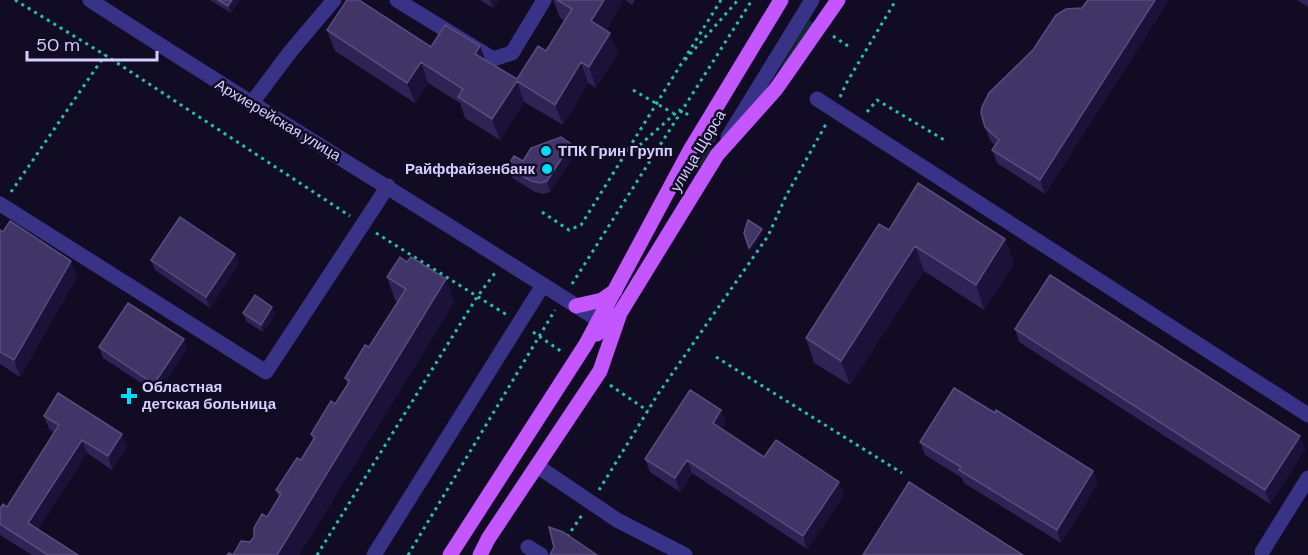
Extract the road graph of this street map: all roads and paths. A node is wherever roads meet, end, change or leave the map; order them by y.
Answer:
1 (15, 0) edge
2 (90, 0) edge
3 (334, 0) edge
4 (397, 0) edge
5 (544, 0) edge
6 (721, 0) edge
7 (738, 0) edge
8 (752, 0) edge
9 (782, 0) edge
10 (838, 0) edge
11 (896, 0) edge
12 (22, 2) edge
13 (810, 3) edge
14 (678, 68) junction
15 (633, 90) dead end
16 (817, 99) dead end
17 (251, 104) junction
18 (656, 104) junction
19 (679, 110) dead end
20 (834, 110) junction
21 (673, 113) junction
22 (857, 125) junction
23 (946, 141) dead end
24 (627, 150) junction
25 (717, 154) junction
26 (383, 183) junction
27 (1, 205) edge
28 (542, 212) dead end
29 (504, 260) junction
30 (543, 285) junction
31 (615, 291) junction
32 (563, 297) junction
33 (576, 306) junction
34 (609, 319) junction
35 (716, 357) dead end
36 (1308, 416) edge
37 (537, 466) junction
38 (902, 473) dead end
39 (1308, 478) edge
40 (591, 502) junction
41 (566, 538) edge
42 (1262, 552) dead end
43 (317, 555) edge
44 (375, 555) edge
45 (408, 555) edge
46 (450, 555) edge
47 (478, 555) edge
48 (685, 555) edge

1 - 12 path
2 - 17 street, Архиерейская улица
3 - 17 street
4 - 5 street
6 - 14 path
7 - 14 path
8 - 32 path
9 - 31 main road
10 - 25 main road
11 - 20 path
12 - 27 path
13 - 25 street, улица Щорса
14 - 18 path
15 - 18 path
16 - 20 street
17 - 26 street, Архиерейская улица
18 - 21 path
18 - 24 path
19 - 21 path
20 - 22 street
20 - 40 path
21 - 24 path
22 - 23 path
22 - 36 street
24 - 28 path
25 - 34 main road, улица Щорса
26 - 27 street
26 - 29 street, Архиерейская улица
29 - 30 street, Архиерейская улица
29 - 43 path
30 - 32 street, Архиерейская улица
30 - 44 street
31 - 33 main road
31 - 34 main road
32 - 33 street, Архиерейская улица
32 - 45 path
33 - 34 street, Архиерейская улица
34 - 37 main road, улица Щорса
34 - 46 main road, улица Щорса
35 - 38 path
37 - 40 street
37 - 47 main road, улица Щорса
39 - 42 street
40 - 41 path
40 - 48 street

